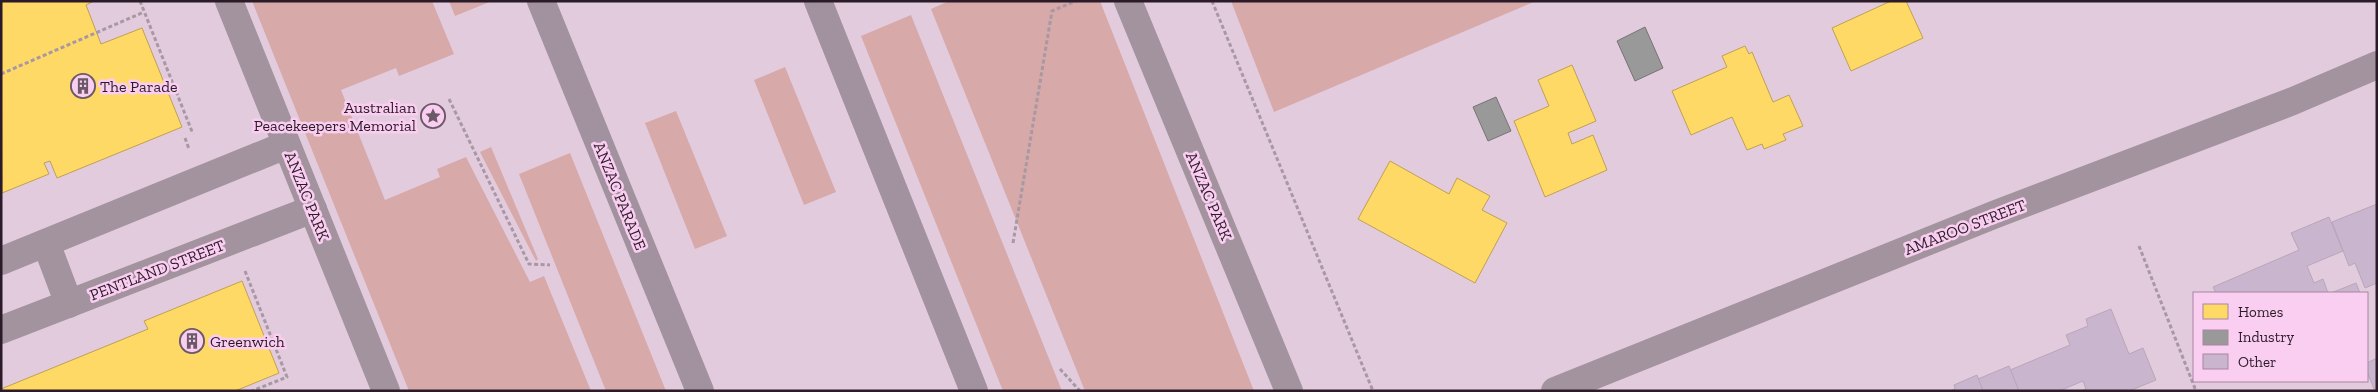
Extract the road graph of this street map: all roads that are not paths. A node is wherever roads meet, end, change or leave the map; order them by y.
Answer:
1 (229, 1) edge
2 (541, 1) edge
3 (818, 1) edge
4 (1128, 1) edge
5 (2377, 65) edge
6 (286, 145) junction
7 (313, 209) junction
8 (46, 242) junction
9 (1, 261) edge
10 (69, 304) junction
11 (1, 330) edge
12 (386, 391) edge
13 (700, 391) edge
14 (974, 391) edge
15 (1289, 391) edge
16 (1555, 391) edge

1 - 6 street, ANZAC PARK
2 - 13 main road, ANZAC PARADE
3 - 14 main road
4 - 15 street, ANZAC PARK
5 - 16 street, AMAROO STREET
6 - 7 street, ANZAC PARK
6 - 8 street
7 - 10 street, PENTLAND STREET
7 - 12 street, ANZAC PARK
8 - 9 street
8 - 10 street
10 - 11 street, PENTLAND STREET

